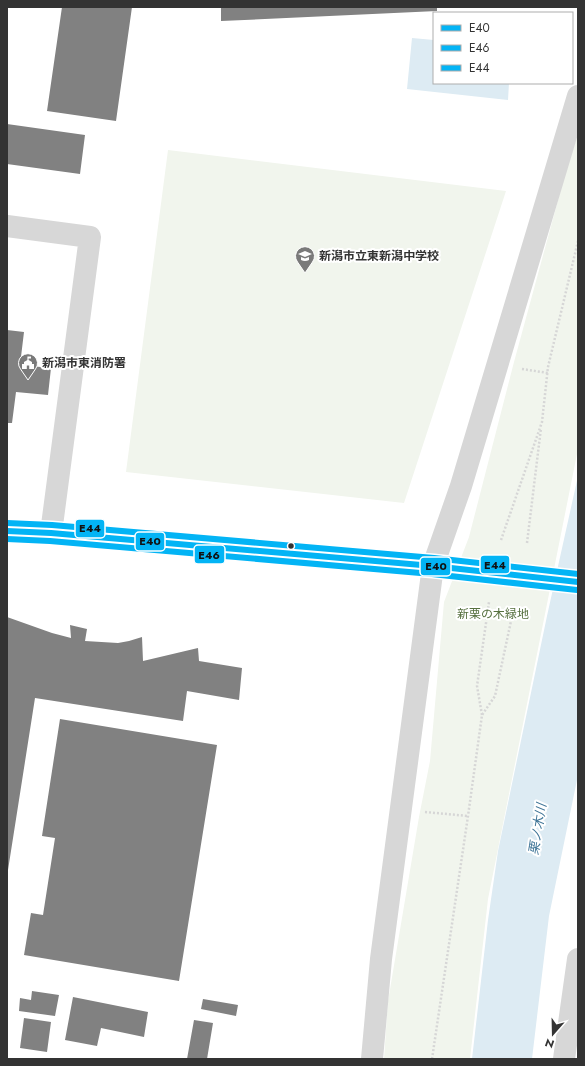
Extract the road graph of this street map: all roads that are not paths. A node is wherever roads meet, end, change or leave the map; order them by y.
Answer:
1 (578, 96) edge
2 (7, 226) edge
3 (7, 531) edge
4 (51, 534) junction
5 (433, 566) junction
6 (578, 582) edge
7 (578, 959) edge
8 (372, 1059) edge
9 (564, 1059) edge

1 - 5 street
2 - 4 street
3 - 4 main road
4 - 5 main road
5 - 6 main road
5 - 8 street
7 - 9 street

